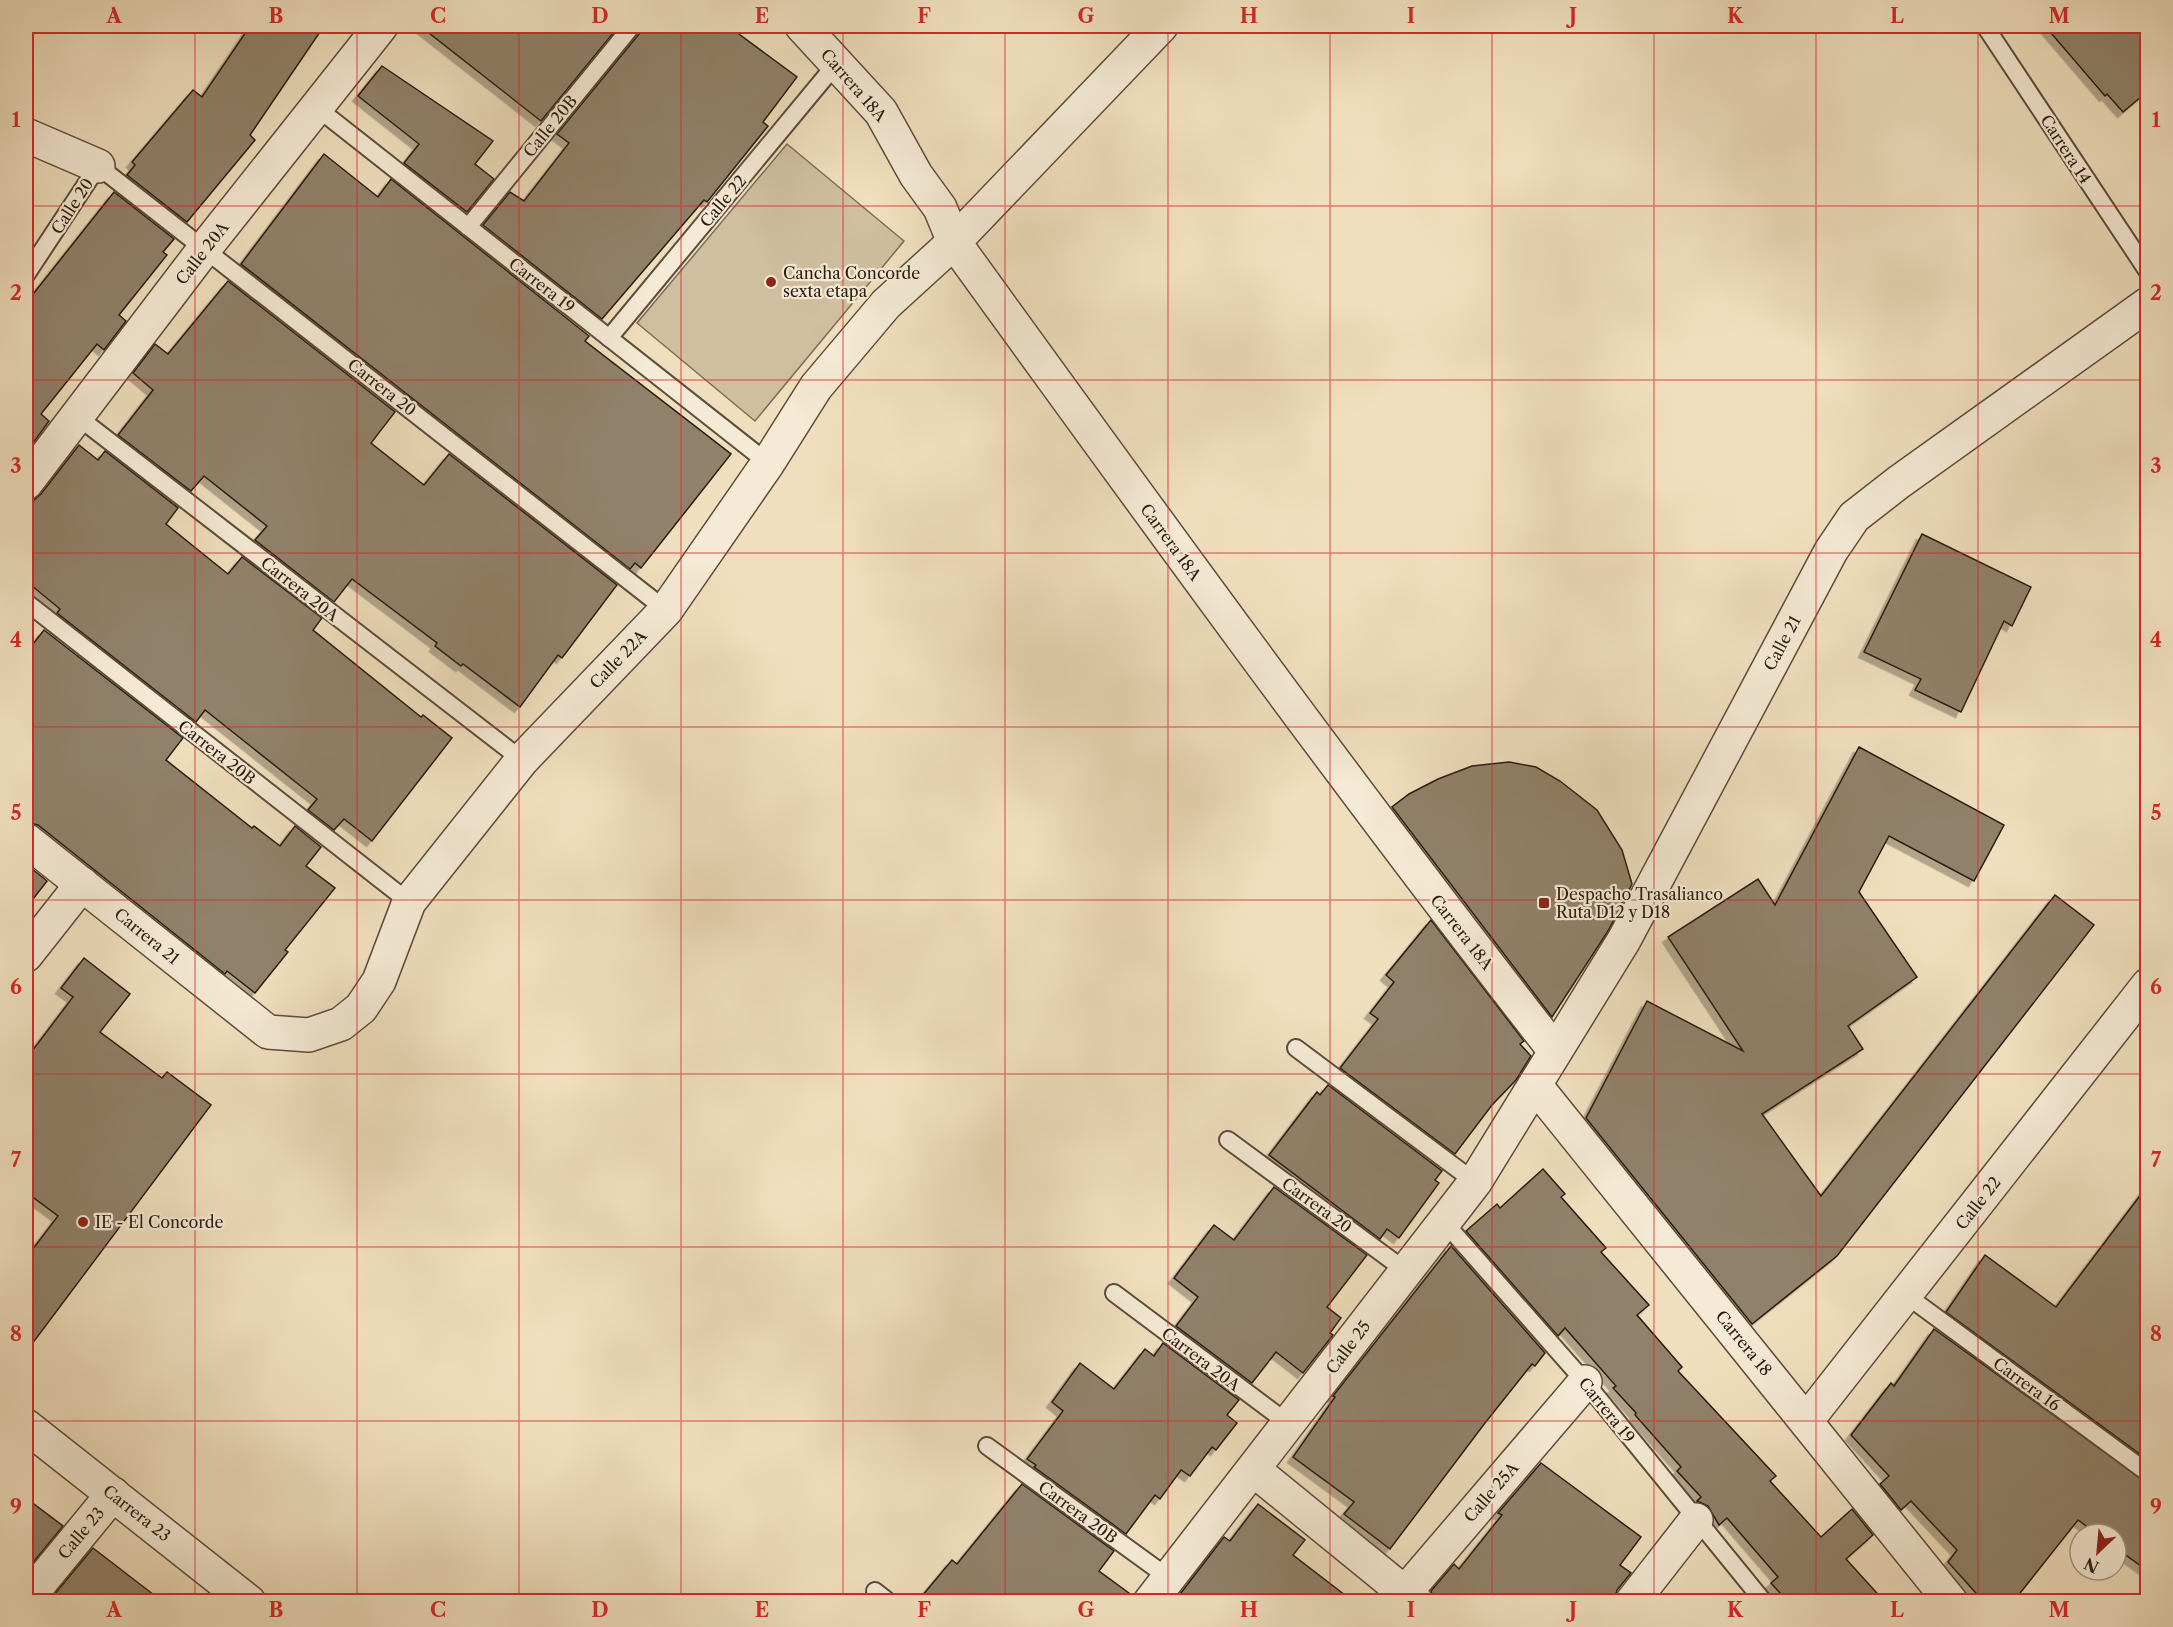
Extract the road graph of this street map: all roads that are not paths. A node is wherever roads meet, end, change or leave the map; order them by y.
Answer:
1 (381, 26) edge
2 (632, 26) edge
3 (802, 26) edge
4 (1161, 26) edge
5 (1985, 26) edge
6 (836, 64) junction
7 (316, 107) junction
8 (26, 135) edge
9 (98, 166) junction
10 (468, 227) junction
11 (954, 242) junction
12 (205, 248) junction
13 (2148, 272) edge
14 (26, 275) edge
15 (2148, 304) edge
16 (609, 338) junction
17 (78, 417) junction
18 (768, 463) junction
19 (26, 483) edge
20 (26, 602) edge
21 (666, 610) junction
22 (522, 760) junction
23 (26, 840) edge
24 (82, 884) junction
25 (409, 902) junction
26 (26, 955) edge
27 (2148, 985) edge
28 (268, 1032) joint
29 (1296, 1048) dead end
30 (1555, 1051) junction
31 (1535, 1085) junction
32 (1228, 1140) dead end
33 (1475, 1182) junction
34 (1445, 1223) junction
35 (1406, 1271) junction
36 (1114, 1293) dead end
37 (1906, 1295) junction
38 (1585, 1382) junction
39 (1807, 1420) junction
40 (1289, 1424) junction
41 (26, 1426) edge
42 (987, 1446) dead end
43 (1254, 1470) junction
44 (2148, 1473) edge
45 (113, 1494) junction
46 (1696, 1520) junction
47 (1159, 1590) edge
48 (875, 1591) dead end
49 (1406, 1598) edge
50 (26, 1600) edge
51 (249, 1602) edge
52 (889, 1602) edge
53 (1632, 1602) edge
54 (1764, 1602) edge
55 (1951, 1602) edge

1 - 7 street, Calle 20A
2 - 10 lane, Calle 20B
3 - 6 street, Carrera 18A
4 - 11 street, Calle 22A
5 - 13 lane, Carrera 14
6 - 11 street, Carrera 18A
6 - 16 lane, Calle 22
7 - 10 lane, Carrera 19
7 - 12 street, Calle 20A
8 - 9 street
9 - 12 lane, Carrera 20
9 - 14 lane, Calle 20
10 - 16 lane, Carrera 19
11 - 18 street, Calle 22A
11 - 30 street, Carrera 18A
12 - 17 street, Calle 20A
12 - 21 lane, Carrera 20
15 - 30 street, Calle 21
16 - 18 lane, Carrera 19
17 - 19 street, Calle 20A
17 - 22 lane, Carrera 20A
18 - 21 street, Calle 22A
20 - 25 lane, Carrera 20B
21 - 22 street, Calle 22A
22 - 25 street, Calle 22A
23 - 24 street, Carrera 21
24 - 26 street
24 - 28 street, Carrera 21
25 - 28 street, Calle 22A
27 - 37 street, Calle 22
29 - 33 lane
30 - 31 street, Calle 21
31 - 33 street, Calle 25
31 - 39 street, Carrera 18
32 - 35 lane, Carrera 20
33 - 34 street, Calle 25
34 - 35 street, Calle 25
34 - 38 lane, Carrera 19
35 - 40 street, Calle 25
36 - 40 lane, Carrera 20A
37 - 39 street, Calle 22
37 - 44 lane, Carrera 16
38 - 46 lane, Carrera 19
38 - 49 street, Calle 25A
39 - 55 street, Carrera 18
40 - 43 street, Calle 25
41 - 45 street, Carrera 23
42 - 47 lane, Carrera 20B
43 - 47 street, Calle 25
43 - 49 street
45 - 50 street, Calle 23
45 - 51 street, Carrera 23
46 - 53 street
46 - 54 lane, Carrera 19
48 - 52 lane

